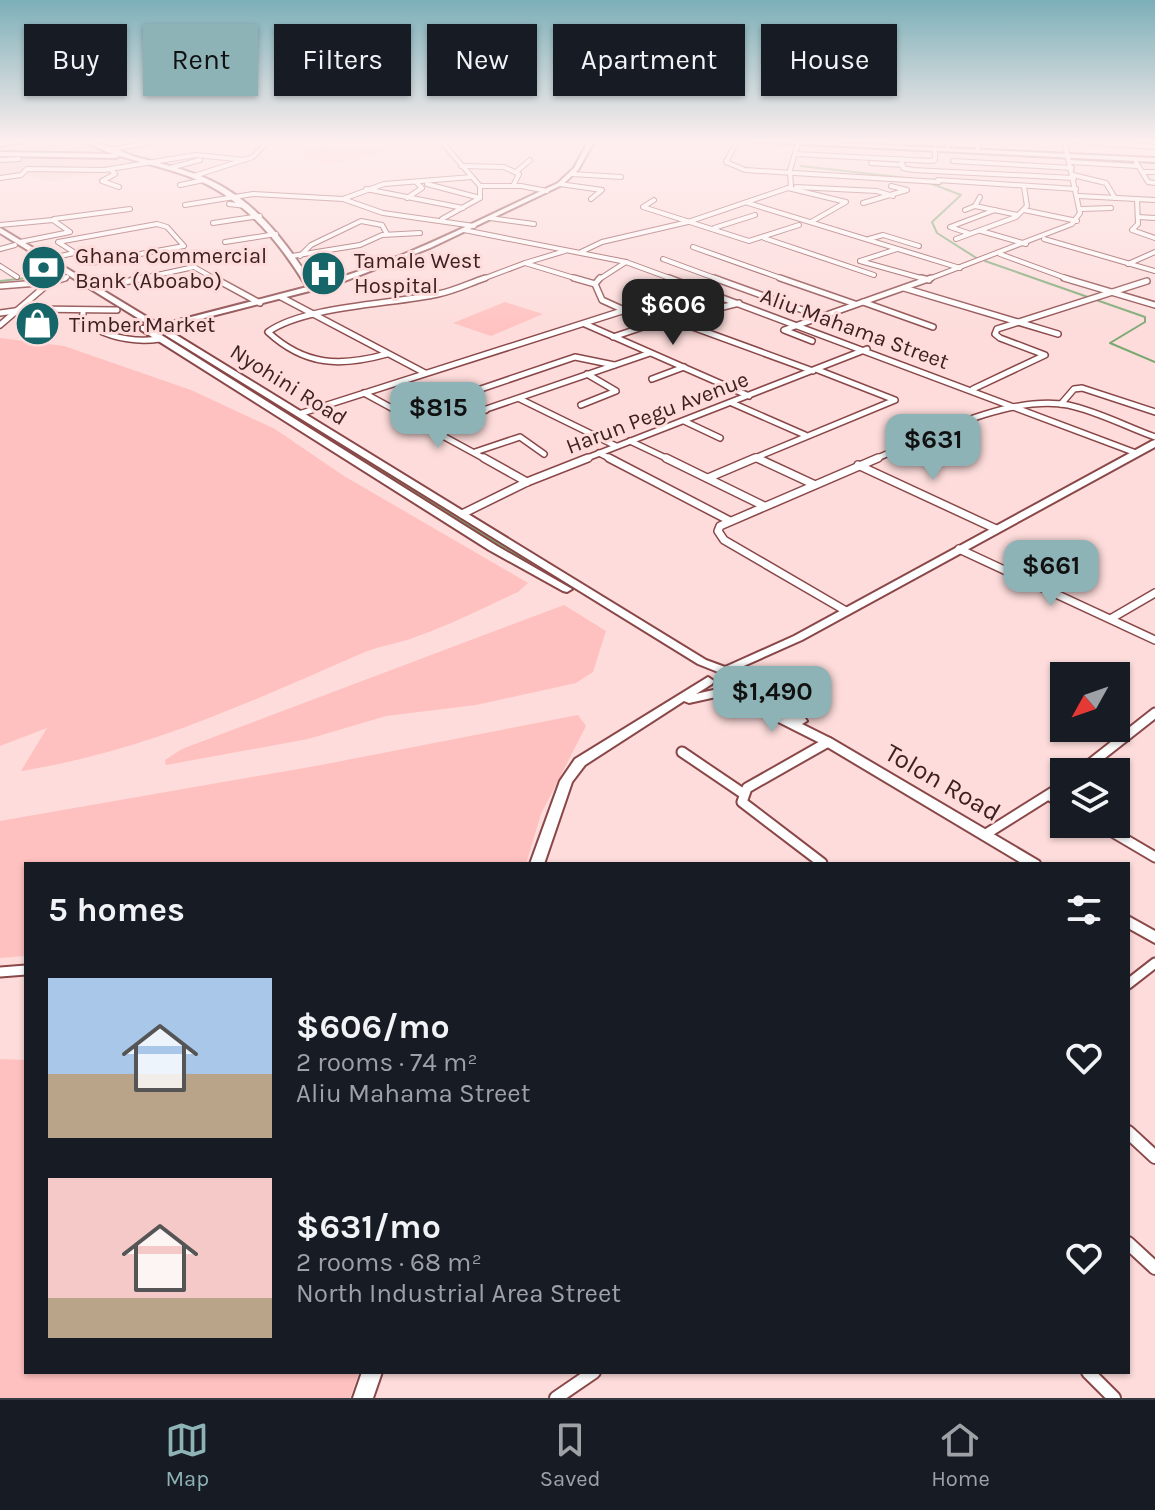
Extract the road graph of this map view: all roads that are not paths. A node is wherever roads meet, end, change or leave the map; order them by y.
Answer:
1 (243, 205) edge
2 (360, 205) edge
3 (448, 205) edge
4 (468, 205) edge
5 (517, 205) edge
6 (646, 205) edge
7 (741, 205) edge
8 (755, 205) edge
9 (840, 205) edge
10 (1025, 205) edge
11 (1080, 205) edge
12 (1137, 205) edge
13 (975, 206) joint
14 (463, 208) junction
15 (1111, 208) dead end
16 (130, 209) dead end
17 (1081, 209) junction
18 (965, 210) dead end
19 (995, 210) junction
20 (1024, 210) junction
21 (755, 215) dead end
22 (1019, 215) junction
23 (260, 216) junction
24 (1138, 217) junction
25 (490, 218) junction
26 (1155, 218) edge
27 (53, 220) junction
28 (442, 220) junction
29 (1077, 221) junction
30 (688, 222) junction
31 (810, 222) junction
32 (213, 223) dead end
33 (534, 224) dead end
34 (799, 225) dead end
35 (474, 226) junction
36 (712, 229) junction
37 (0, 230) edge
38 (464, 230) junction
39 (980, 230) junction
40 (70, 232) junction
41 (420, 233) dead end
42 (276, 234) junction
43 (387, 234) junction
44 (970, 234) junction
45 (77, 237) junction
46 (763, 238) junction
47 (1043, 238) junction
48 (1155, 238) edge
49 (956, 239) dead end
50 (868, 240) junction
51 (225, 242) dead end
52 (18, 243) junction
53 (1027, 244) junction
54 (919, 246) dead end
55 (693, 247) dead end
56 (0, 249) edge
57 (898, 249) junction
58 (568, 250) junction
59 (74, 252) junction
60 (581, 252) junction
61 (1155, 252) edge
62 (1000, 253) junction
63 (296, 256) junction
64 (47, 259) junction
65 (663, 259) dead end
66 (860, 261) junction
67 (626, 262) junction
68 (525, 263) junction
69 (1128, 264) junction
70 (848, 265) junction
71 (0, 266) edge
72 (960, 268) junction
73 (1155, 271) edge
74 (874, 275) dead end
75 (17, 277) dead end
76 (67, 277) junction
77 (929, 280) junction
78 (1147, 281) dead end
79 (51, 282) junction
80 (595, 284) junction
81 (0, 286) edge
82 (16, 286) junction
83 (903, 287) junction
84 (95, 288) junction
85 (312, 289) junction
86 (1109, 292) junction
87 (281, 297) junction
88 (29, 301) junction
89 (863, 302) junction
90 (260, 303) junction
91 (739, 303) junction
92 (856, 304) junction
93 (1155, 305) edge
94 (22, 309) junction
95 (117, 310) junction
96 (624, 311) junction
97 (0, 313) edge
98 (83, 313) junction
99 (315, 315) junction
100 (822, 317) junction
101 (1019, 322) junction
102 (584, 324) junction
103 (653, 324) junction
104 (0, 325) edge
105 (803, 326) junction
106 (933, 327) dead end
107 (153, 329) junction
108 (1058, 334) dead end
109 (613, 337) junction
110 (160, 339) junction
111 (812, 341) dead end
112 (189, 346) junction
113 (867, 349) junction
114 (176, 350) junction
115 (650, 353) junction
116 (387, 354) junction
117 (614, 365) junction
118 (684, 367) junction
119 (815, 370) junction
120 (425, 373) junction
121 (587, 374) junction
122 (652, 379) dead end
123 (973, 389) junction
124 (364, 393) junction
125 (749, 396) junction
126 (520, 399) junction
127 (732, 403) junction
128 (1061, 404) junction
129 (581, 405) dead end
130 (1016, 406) junction
131 (486, 410) junction
132 (1155, 412) edge
133 (299, 414) junction
134 (684, 421) junction
135 (431, 428) junction
136 (805, 435) junction
137 (720, 438) dead end
138 (1155, 440) edge
139 (630, 441) junction
140 (616, 446) junction
141 (475, 452) junction
142 (599, 453) junction
143 (1136, 453) junction
144 (544, 454) dead end
145 (756, 458) junction
146 (858, 465) junction
147 (708, 478) junction
148 (527, 482) junction
149 (813, 484) junction
150 (764, 506) junction
151 (462, 514) junction
152 (730, 521) junction
153 (996, 529) junction
154 (959, 549) junction
155 (1155, 593) edge
156 (846, 611) junction
157 (1112, 618) junction
158 (1155, 640) edge
159 (764, 655) junction
160 (725, 670) junction
161 (709, 679) junction
162 (746, 680) junction
163 (725, 692) junction
164 (679, 703) junction
165 (1155, 713) edge
166 (828, 742) junction
167 (682, 752) dead end
168 (1098, 758) edge
169 (744, 794) junction
170 (1050, 796) edge
171 (986, 834) junction
172 (1123, 838) edge
173 (1155, 857) edge
174 (538, 862) edge
175 (821, 862) edge
176 (1031, 862) edge
177 (1130, 922) edge
178 (1155, 938) edge
179 (1155, 963) edge
180 (24, 970) edge
181 (0, 972) edge
182 (1130, 981) edge
183 (1130, 1134) edge
184 (1155, 1157) edge
185 (1130, 1245) edge
186 (1155, 1268) edge
187 (371, 1374) edge
188 (586, 1374) edge
189 (1090, 1374) edge
190 (363, 1398) edge
191 (556, 1398) edge
192 (1114, 1398) edge

1 - 23 main road
2 - 28 street
3 - 14 street
4 - 14 street
5 - 25 main road
6 - 30 street
7 - 30 street
8 - 31 street
9 - 31 street
10 - 20 street
11 - 17 street
12 - 24 street
13 - 18 street
13 - 19 street
14 - 28 street
15 - 17 street
16 - 27 street
17 - 29 street
19 - 22 street
19 - 44 street
20 - 22 street
20 - 29 street
21 - 36 street
22 - 39 street
23 - 32 street
23 - 42 main road
24 - 26 street
24 - 48 street
25 - 33 street
25 - 35 main road
27 - 37 street
27 - 40 street
28 - 35 street
29 - 47 street
30 - 36 street
30 - 60 street
31 - 50 street
34 - 46 street
35 - 38 main road
36 - 46 street
37 - 52 main road, Nyohini Road
38 - 58 street, Aliu Mahama Street
38 - 85 main road
39 - 44 street
39 - 53 street
40 - 45 street
40 - 52 street
41 - 43 street
42 - 51 street
42 - 63 main road
43 - 63 street
43 - 63 street
44 - 49 street
45 - 59 street
45 - 59 street
46 - 70 street
47 - 53 street
47 - 69 street
50 - 54 street
50 - 57 street
52 - 56 street
52 - 64 main road, Nyohini Road
52 - 76 main road, Nyohini Road
53 - 62 street
55 - 92 street
57 - 66 street
57 - 72 street
58 - 60 street, Aliu Mahama Street
58 - 68 street
59 - 64 street
60 - 67 street, Aliu Mahama Street
61 - 69 street
62 - 72 street
62 - 86 street
63 - 85 main road
64 - 84 main road, Nyohini Road
65 - 100 street
66 - 70 street
66 - 77 street
67 - 80 street
67 - 91 street, Aliu Mahama Street
68 - 80 street
68 - 99 street
69 - 73 street
70 - 74 street
71 - 75 street
72 - 77 street
76 - 79 street
76 - 95 main road, Nyohini Road
77 - 83 street
78 - 86 street
79 - 82 street
79 - 88 street
80 - 96 street
81 - 82 street
82 - 88 street
83 - 89 street
83 - 101 street
84 - 90 street
84 - 107 main road, Nyohini Road
85 - 87 main road
86 - 93 street
86 - 101 street
87 - 90 main road
87 - 99 street
88 - 94 street
89 - 92 street
89 - 106 street
90 - 107 main road
91 - 96 street
91 - 105 street, Aliu Mahama Street
92 - 100 street
94 - 97 street
94 - 98 street
94 - 104 street
95 - 98 street
95 - 107 main road, Nyohini Road
96 - 102 street
96 - 103 street
98 - 110 street
99 - 116 street
99 - 116 street
100 - 105 street
101 - 108 street
101 - 123 street
102 - 109 street
102 - 120 street
103 - 109 street
103 - 119 street
105 - 111 street
105 - 113 street, Aliu Mahama Street
107 - 110 main road, Nyohini Road
107 - 112 main road, Nyohini Road
109 - 115 street
110 - 114 main road, Nyohini Road
112 - 114 main road
112 - 133 main road, Nyohini Road
113 - 119 street, Harun Pegu Avenue
113 - 123 street, Aliu Mahama Street
114 - 161 main road, Nyohini Road
115 - 117 street
115 - 118 street
116 - 120 street
117 - 121 street
117 - 131 street
118 - 122 street
118 - 125 street
119 - 125 street, Harun Pegu Avenue
119 - 136 street
120 - 124 street
121 - 126 street
121 - 129 street
123 - 130 street, Aliu Mahama Street
124 - 133 street
124 - 135 street
125 - 127 street, Harun Pegu Avenue
126 - 131 street
126 - 140 street
127 - 134 street, Harun Pegu Avenue
127 - 136 street
128 - 130 street
128 - 132 street
128 - 138 street
130 - 143 street, Aliu Mahama Street
130 - 146 street
131 - 135 street
133 - 151 main road, Nyohini Road
134 - 137 street
134 - 139 street, Harun Pegu Avenue
135 - 141 street
136 - 145 street
138 - 143 main road
139 - 140 street, Harun Pegu Avenue
139 - 147 street
140 - 142 street, Harun Pegu Avenue
141 - 144 street
141 - 148 street
142 - 148 street, Harun Pegu Avenue
142 - 152 street
143 - 153 main road
145 - 147 street
145 - 149 street
146 - 149 street
146 - 153 street
147 - 150 street
148 - 151 street, Harun Pegu Avenue
149 - 150 street
150 - 152 street
151 - 160 main road, Nyohini Road
152 - 156 street
153 - 154 main road
154 - 156 main road
154 - 157 street
155 - 157 street
156 - 159 main road
157 - 158 street
159 - 160 main road
159 - 162 main road
160 - 161 main road
160 - 162 main road, Nyohini Road
161 - 163 main road, Nyohini Road
161 - 164 main road
162 - 163 main road
162 - 166 main road, Nyohini Road
163 - 164 main road
163 - 166 main road, Nyohini Road
164 - 174 main road
165 - 168 street
166 - 169 street
166 - 171 main road, Tolon Road
167 - 169 street
169 - 175 street
170 - 171 street
171 - 176 main road, Tolon Road
172 - 173 street
177 - 178 main road
179 - 182 street
180 - 181 street
183 - 184 street
185 - 186 street
187 - 190 main road
188 - 191 street
189 - 192 street

